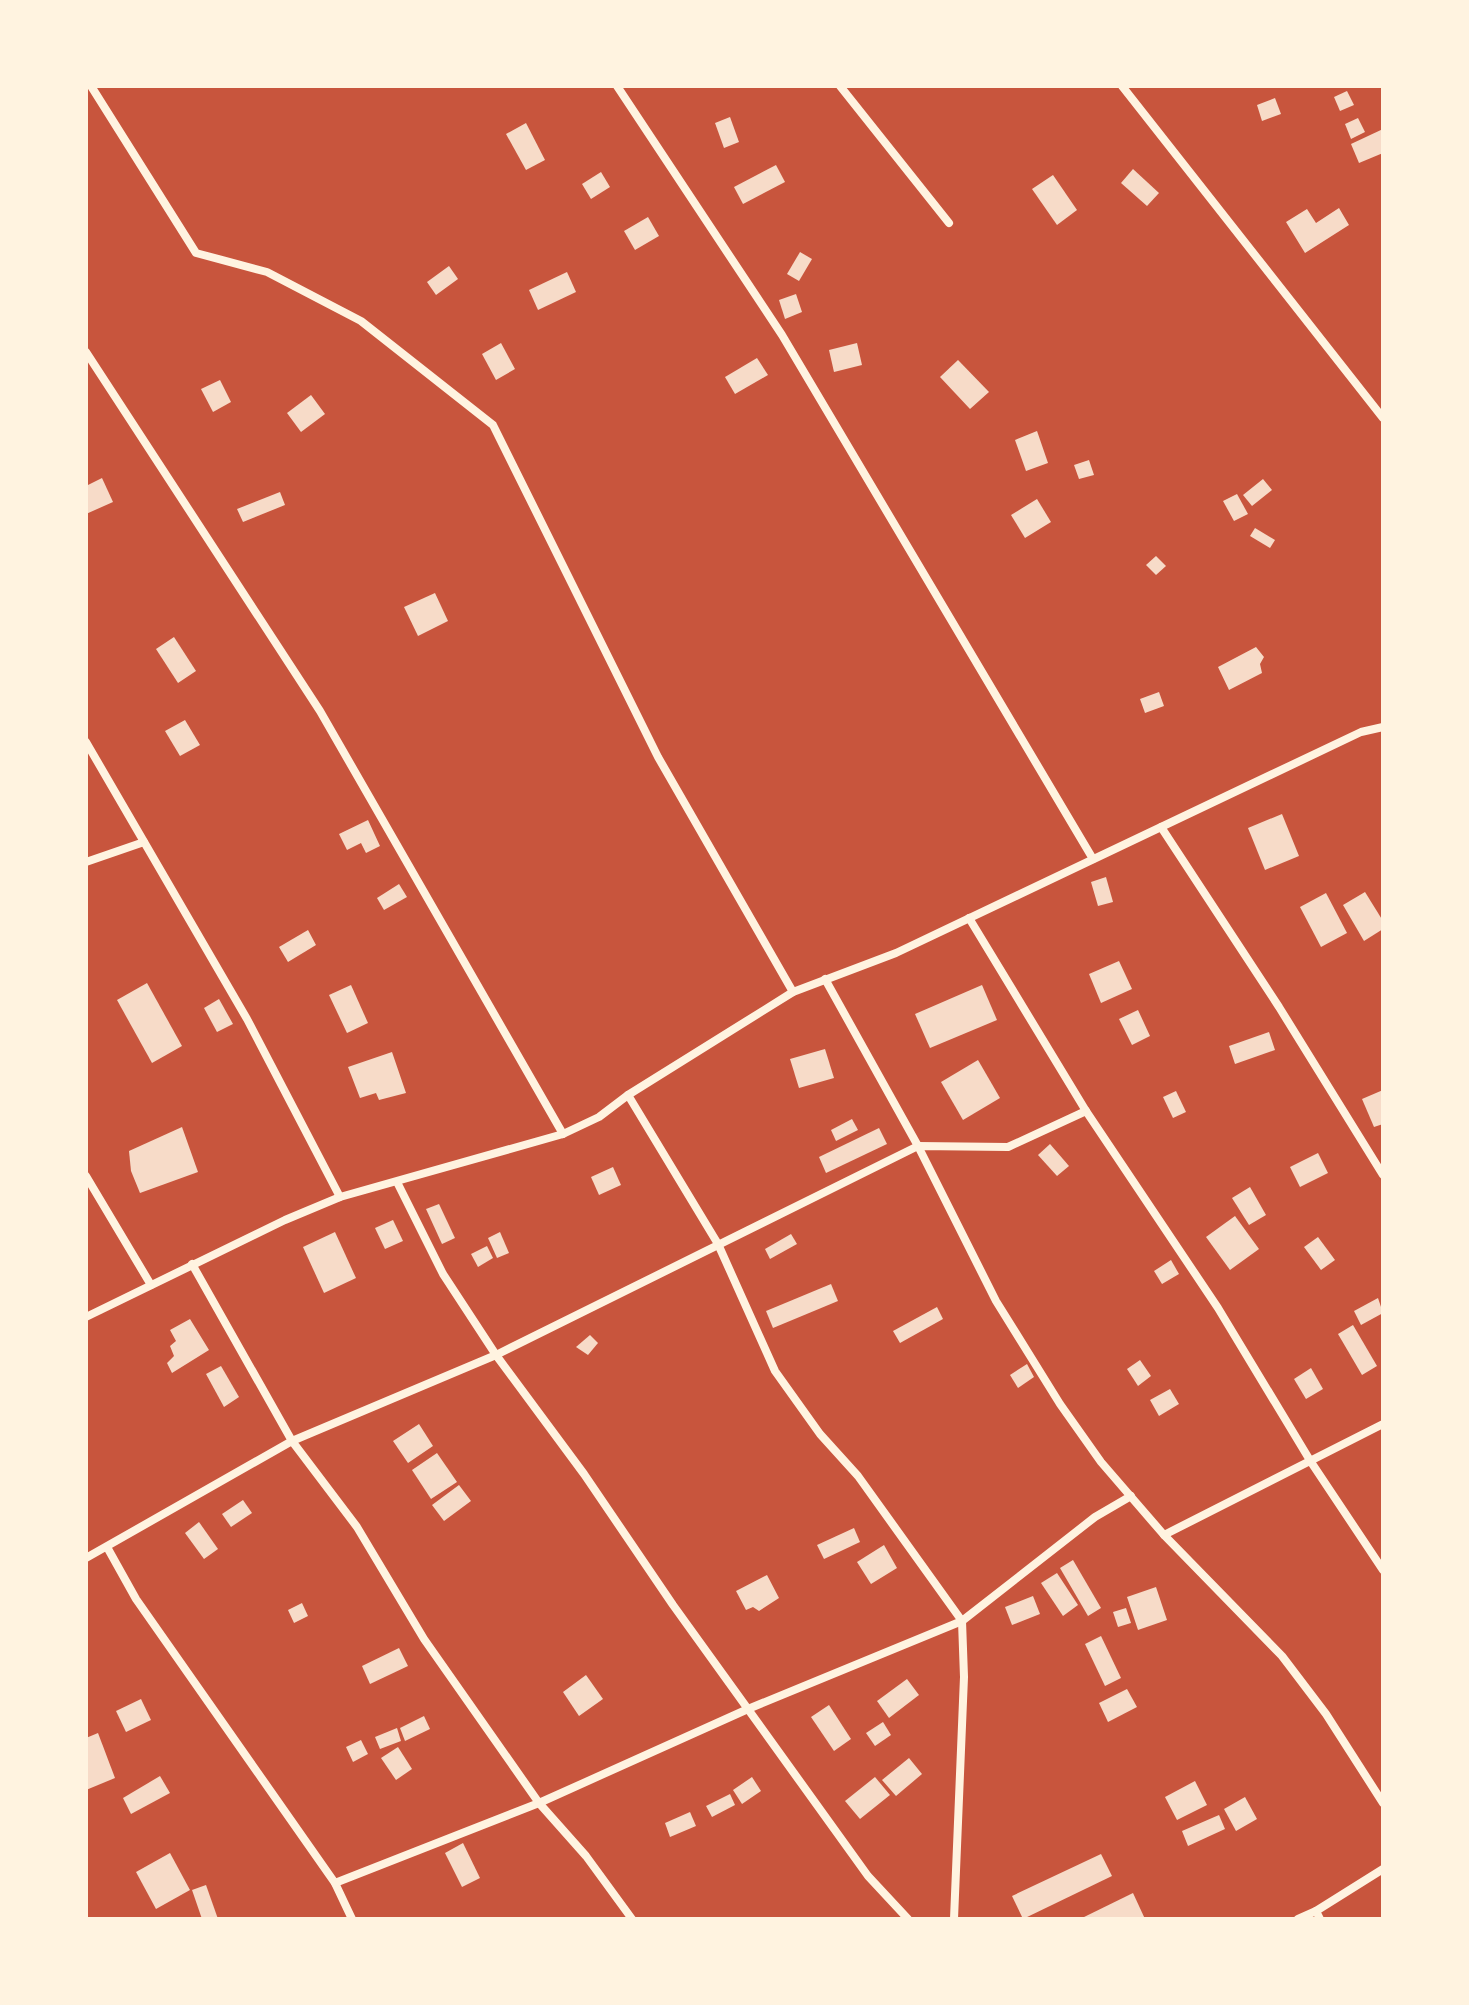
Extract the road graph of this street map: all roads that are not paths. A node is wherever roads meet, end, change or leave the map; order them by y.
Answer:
1 (91, 86) edge
2 (617, 86) edge
3 (840, 86) edge
4 (1122, 86) edge
5 (949, 223) dead end
6 (86, 352) edge
7 (1383, 418) edge
8 (1383, 727) edge
9 (86, 742) edge
10 (1161, 827) junction
11 (144, 842) junction
12 (1093, 859) junction
13 (86, 862) edge
14 (969, 918) junction
15 (825, 979) junction
16 (793, 992) junction
17 (628, 1095) junction
18 (1086, 1111) junction
19 (563, 1134) junction
20 (918, 1146) junction
21 (1383, 1175) edge
22 (86, 1176) edge
23 (397, 1182) junction
24 (340, 1197) junction
25 (718, 1244) junction
26 (192, 1264) junction
27 (151, 1285) junction
28 (86, 1317) edge
29 (496, 1355) junction
30 (1383, 1424) edge
31 (292, 1441) junction
32 (1311, 1462) junction
33 (1131, 1496) junction
34 (1164, 1535) junction
35 (107, 1547) junction
36 (86, 1558) edge
37 (1383, 1570) edge
38 (962, 1621) junction
39 (748, 1709) junction
40 (539, 1803) junction
41 (1383, 1803) edge
42 (1383, 1869) edge
43 (335, 1883) junction
44 (1318, 1915) edge
45 (352, 1919) edge
46 (632, 1919) edge
47 (908, 1919) edge
48 (954, 1919) edge
49 (1298, 1919) edge

1 - 16 street
2 - 12 street
3 - 5 street
4 - 7 street
6 - 19 street
8 - 10 street
9 - 11 street
10 - 12 street
10 - 21 street
11 - 13 street
11 - 24 street
12 - 14 street
14 - 15 street
14 - 18 street
15 - 16 street
15 - 20 street
16 - 17 street
17 - 19 street
17 - 25 street
18 - 20 street
18 - 32 street
19 - 23 street
20 - 25 street
20 - 33 street
22 - 27 street
23 - 24 street
23 - 29 street
24 - 26 street
25 - 29 street
25 - 38 street
26 - 27 street
26 - 31 street
27 - 28 street
29 - 31 street
29 - 39 street
30 - 32 street
31 - 35 street
31 - 40 street
32 - 34 street
32 - 37 street
33 - 34 street
33 - 38 street
34 - 41 street
35 - 36 street
35 - 43 street
38 - 39 street
38 - 48 street
39 - 40 street
39 - 47 street
40 - 43 street
40 - 46 street
42 - 44 street
43 - 45 street
44 - 49 street

